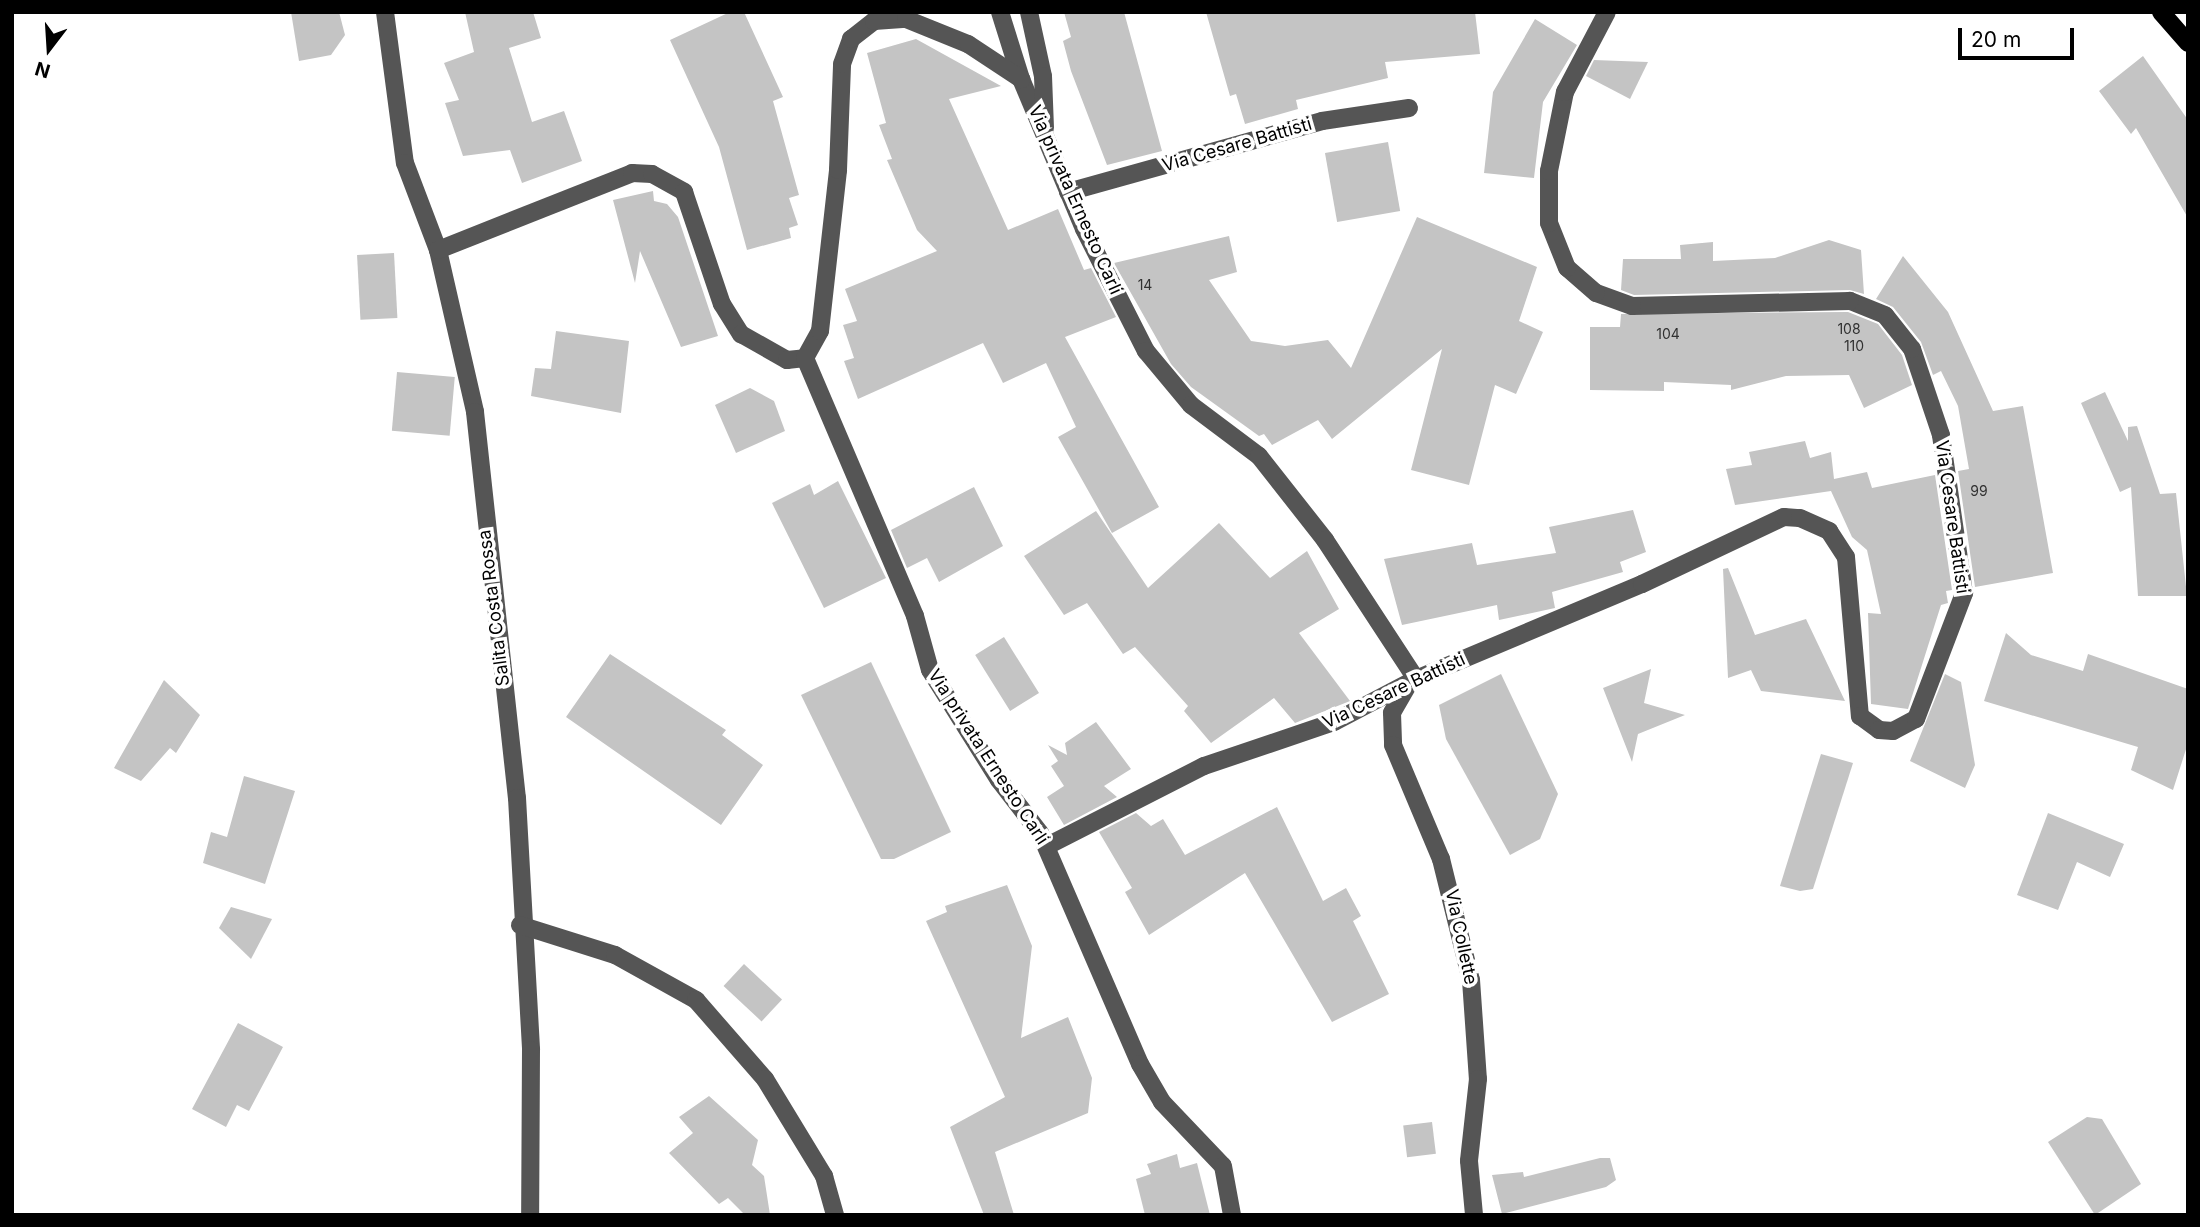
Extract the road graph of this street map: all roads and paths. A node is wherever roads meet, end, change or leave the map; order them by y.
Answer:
1 (385, 12) edge
2 (1000, 12) edge
3 (1029, 12) edge
4 (1607, 12) edge
5 (2161, 12) edge
6 (2188, 43) edge
7 (1021, 79) junction
8 (1409, 108) dead end
9 (1046, 139) junction
10 (1068, 192) junction
11 (438, 250) junction
12 (805, 358) junction
13 (1416, 678) junction
14 (1047, 846) junction
15 (520, 925) junction
16 (530, 1215) edge
17 (835, 1215) edge
18 (1232, 1215) edge
19 (1474, 1215) edge

1 - 11 street, Salita Costa Rossa
2 - 7 street, Via privata Ernesto Carli
3 - 9 street
4 - 13 street, Via Cesare Battisti
5 - 6 main road
7 - 9 street, Via privata Ernesto Carli
7 - 12 street
8 - 10 street, Via Cesare Battisti
9 - 10 street, Via privata Ernesto Carli
10 - 13 street, Via privata Ernesto Carli
11 - 12 street
11 - 15 street, Salita Costa Rossa
12 - 14 street, Via privata Ernesto Carli
13 - 14 street, Via Cesare Battisti
13 - 19 street, Via Collette
14 - 18 street, Via privata Ernesto Carli
15 - 16 street, Salita Costa Rossa
15 - 17 street

